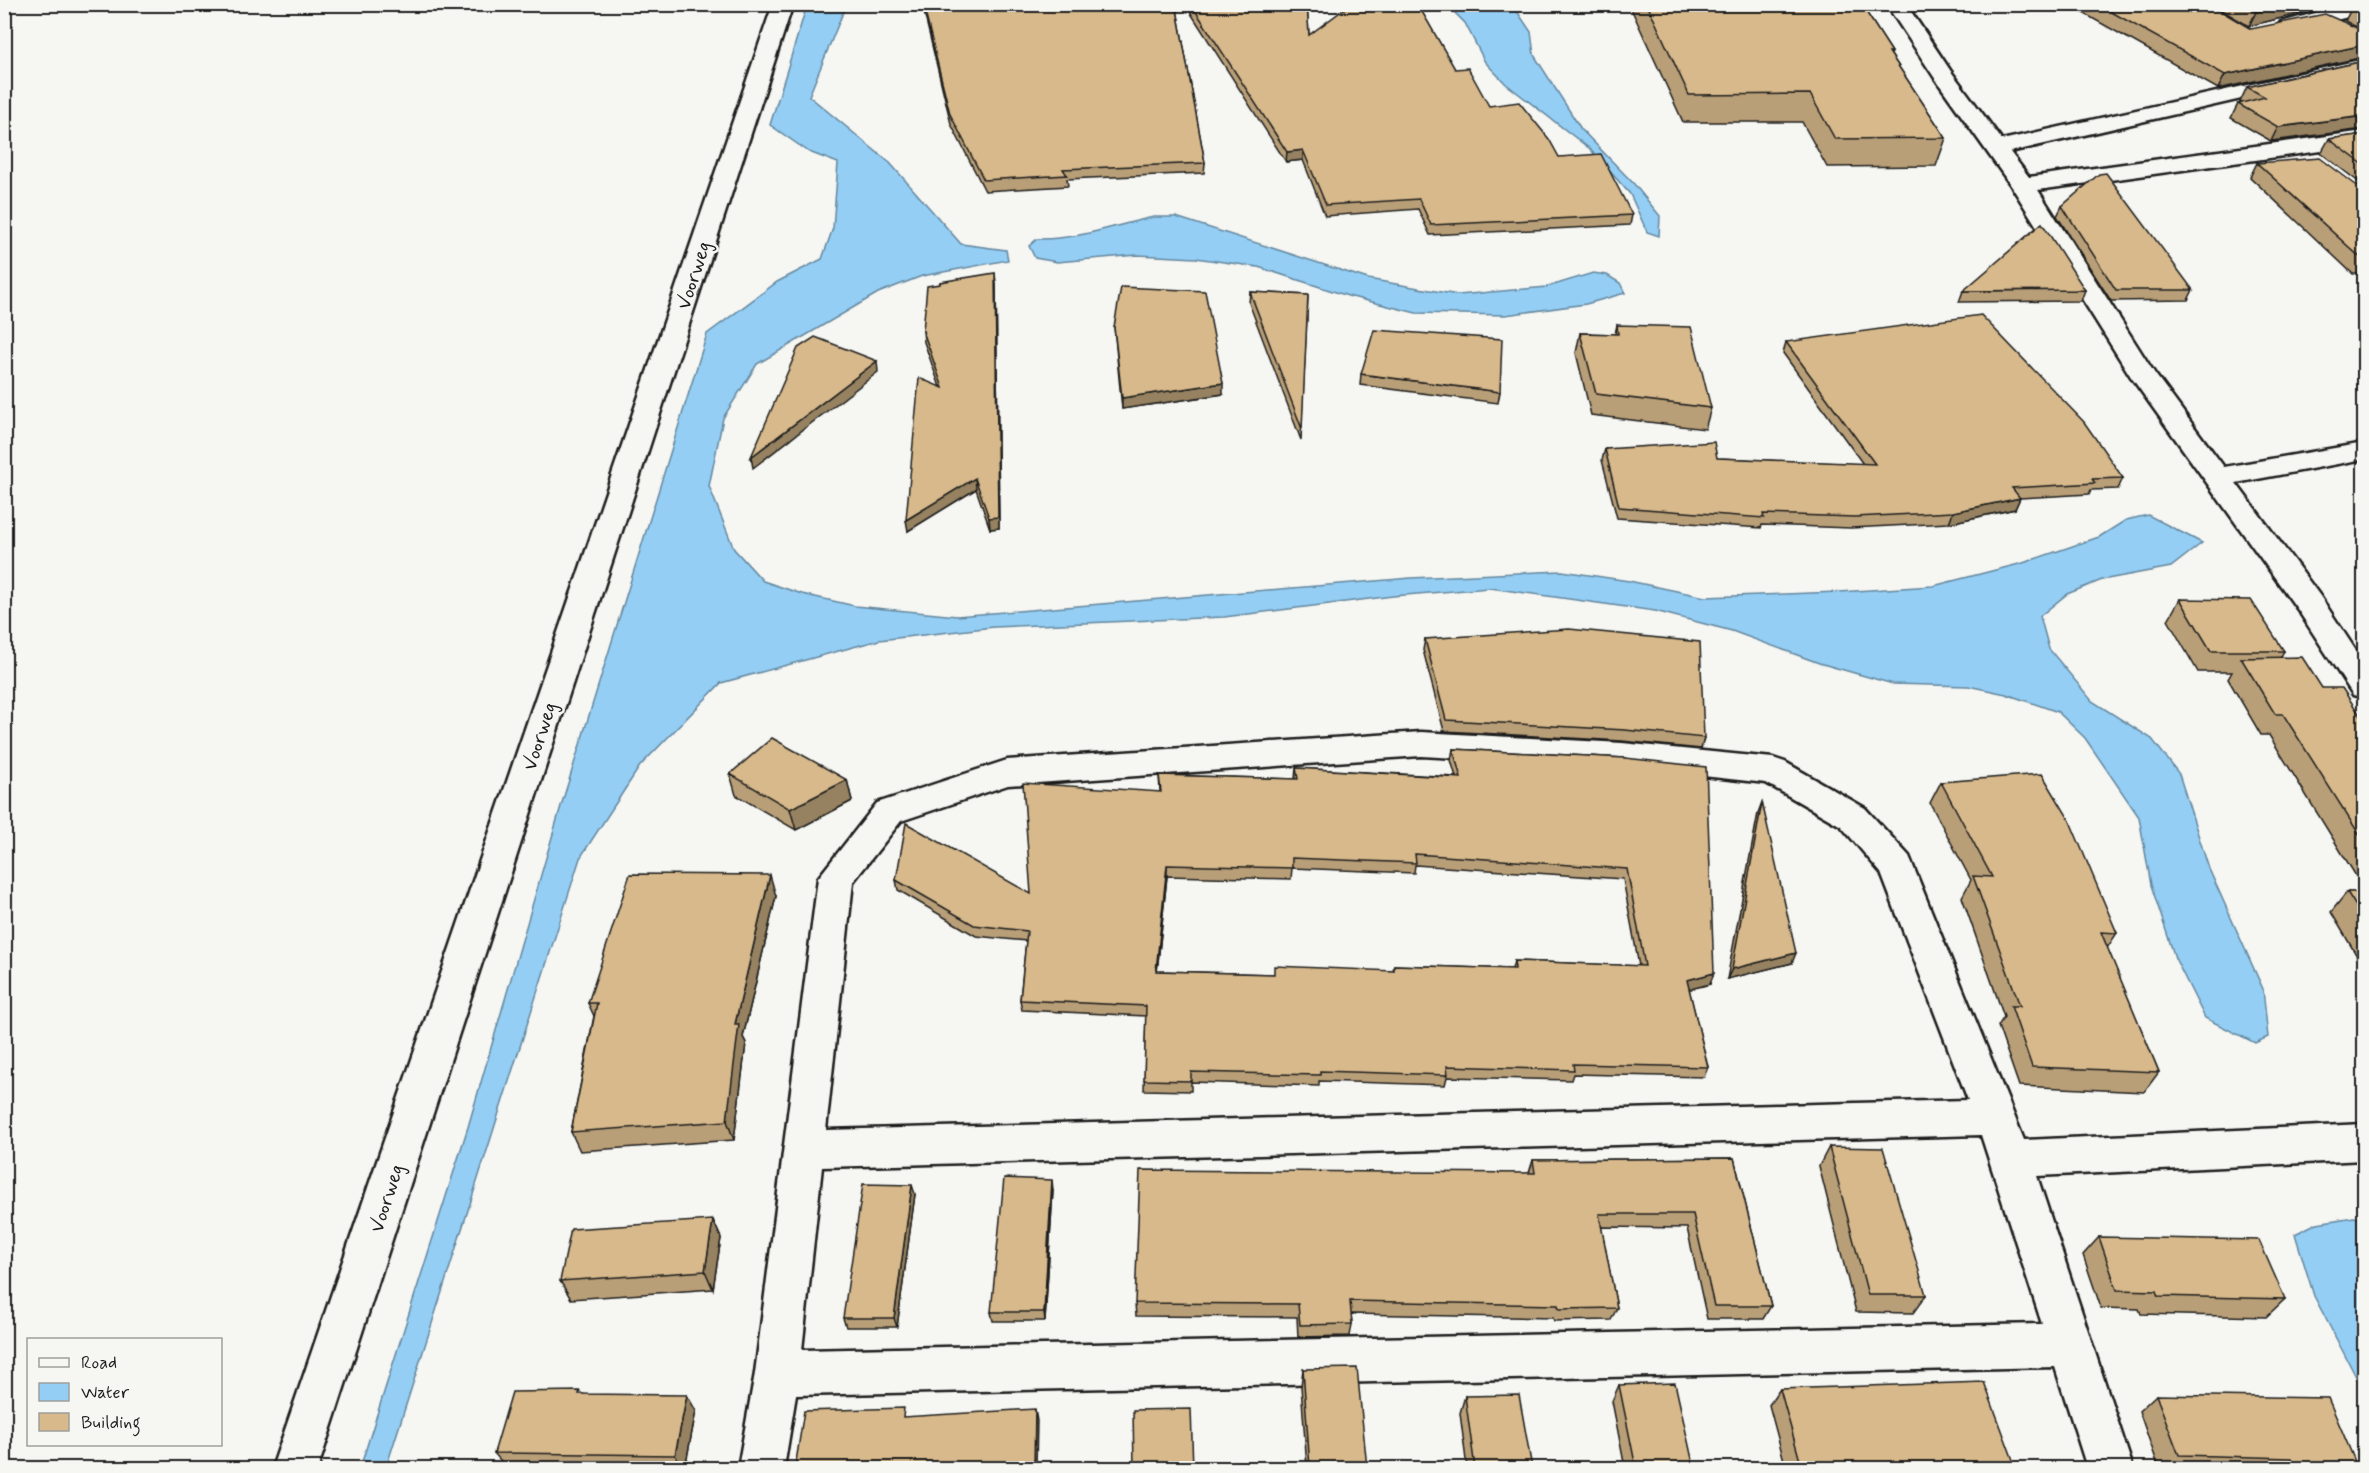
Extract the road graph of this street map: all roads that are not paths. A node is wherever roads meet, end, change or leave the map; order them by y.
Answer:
1 (783, 4) edge
2 (1896, 4) edge
3 (2364, 7) edge
4 (2321, 19) junction
5 (2268, 30) edge
6 (2347, 32) edge
7 (2364, 65) edge
8 (2364, 138) edge
9 (1998, 148) junction
10 (2291, 148) junction
11 (2325, 167) edge
12 (2023, 184) junction
13 (2364, 452) edge
14 (2218, 477) junction
15 (2364, 687) edge
16 (1994, 1116) junction
17 (2364, 1142) edge
18 (803, 1149) junction
19 (2011, 1158) junction
20 (2070, 1345) junction
21 (777, 1373) junction
22 (295, 1468) edge
23 (761, 1468) edge
24 (2110, 1468) edge

1 - 22 street, Voorweg
2 - 9 street
3 - 4 street
4 - 5 street
4 - 6 street
7 - 9 street
8 - 10 street
9 - 12 street
10 - 11 street
10 - 12 street
12 - 14 street
13 - 14 street
14 - 15 street
16 - 18 street
16 - 18 street
16 - 19 street
17 - 19 street
18 - 21 street
19 - 20 street
20 - 21 street
20 - 24 street
21 - 23 street

